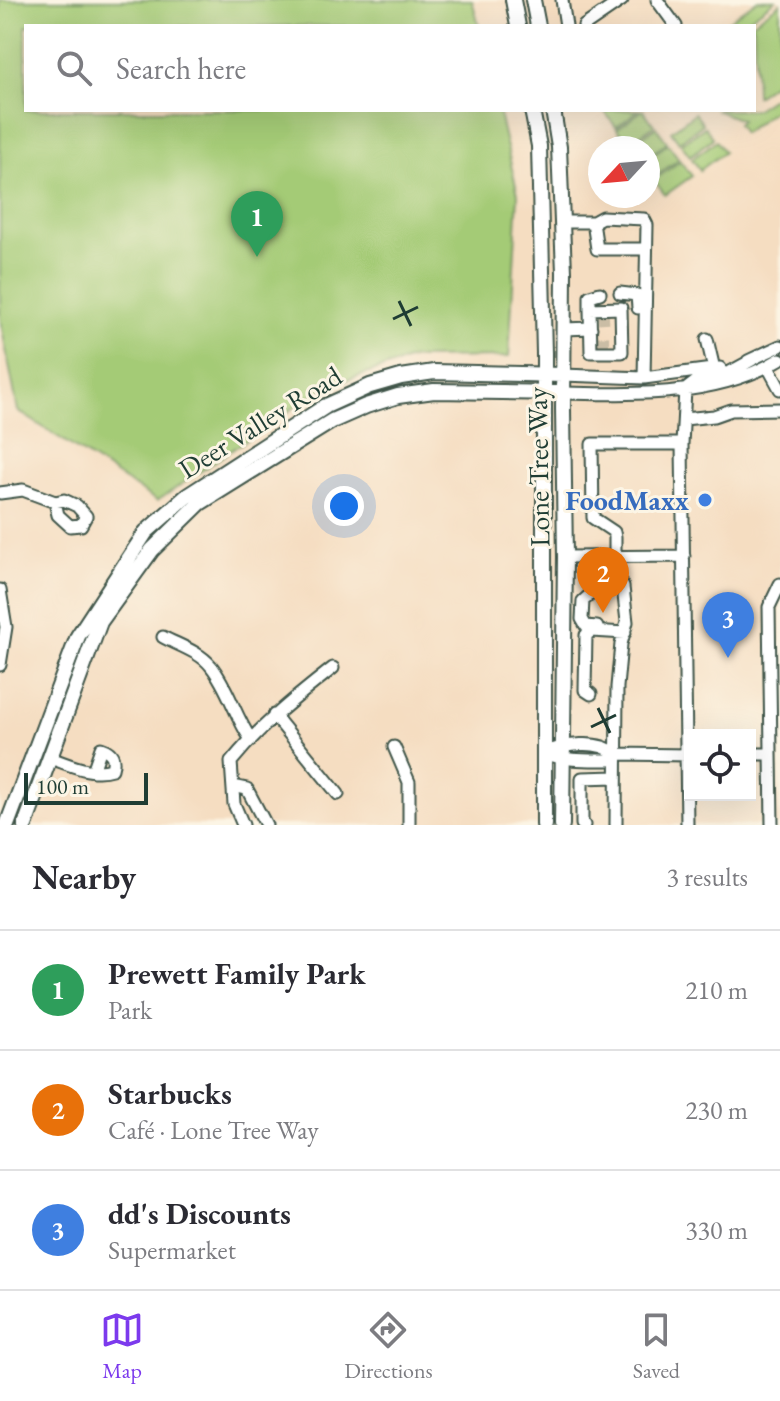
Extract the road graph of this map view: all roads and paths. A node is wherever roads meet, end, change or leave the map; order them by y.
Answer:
1 (513, 0) edge
2 (533, 0) edge
3 (562, 0) edge
4 (622, 0) edge
5 (657, 0) edge
6 (518, 24) edge
7 (538, 24) edge
8 (566, 24) edge
9 (587, 24) edge
10 (675, 24) edge
11 (532, 112) edge
12 (553, 112) edge
13 (563, 222) junction
14 (593, 222) junction
15 (645, 249) junction
16 (600, 293) dead end
17 (620, 293) dead end
18 (592, 318) junction
19 (564, 329) junction
20 (641, 332) junction
21 (618, 338) junction
22 (707, 339) dead end
23 (780, 346) edge
24 (780, 359) edge
25 (752, 360) junction
26 (768, 367) junction
27 (714, 369) junction
28 (544, 374) junction
29 (563, 375) junction
30 (644, 378) junction
31 (780, 389) edge
32 (685, 390) junction
33 (544, 392) junction
34 (563, 393) junction
35 (780, 409) edge
36 (684, 419) junction
37 (682, 444) junction
38 (0, 493) edge
39 (55, 502) dead end
40 (615, 556) junction
41 (684, 556) junction
42 (565, 557) junction
43 (780, 584) edge
44 (0, 590) edge
45 (593, 592) dead end
46 (626, 630) junction
47 (163, 637) dead end
48 (0, 665) edge
49 (333, 668) dead end
50 (591, 694) dead end
51 (274, 715) junction
52 (687, 729) edge
53 (250, 738) junction
54 (394, 747) dead end
55 (563, 752) junction
56 (544, 753) junction
57 (616, 754) junction
58 (756, 754) edge
59 (771, 754) junction
60 (684, 755) edge
61 (50, 758) junction
62 (93, 771) junction
63 (616, 777) junction
64 (233, 786) junction
65 (338, 794) dead end
66 (687, 801) edge
67 (7, 825) edge
68 (25, 825) edge
69 (243, 825) edge
70 (266, 825) edge
71 (409, 825) edge
72 (544, 825) edge
73 (562, 825) edge
74 (584, 825) edge
75 (616, 825) edge
76 (687, 825) edge
77 (772, 825) edge

1 - 6 main road
2 - 7 main road
3 - 8 street
4 - 9 street
5 - 10 street
11 - 28 main road, Lone Tree Way
12 - 13 main road, Lone Tree Way
13 - 14 street
13 - 19 main road, Lone Tree Way
14 - 15 street
14 - 15 street
15 - 20 street
16 - 18 street
17 - 20 street
18 - 19 street
18 - 21 street
18 - 21 street
19 - 29 main road, Lone Tree Way
20 - 21 street
20 - 30 street
22 - 27 street
23 - 25 street, Deer Valley Road
24 - 26 street, Deer Valley Road
25 - 27 street, Deer Valley Road
25 - 32 street
26 - 31 street
26 - 32 street, Deer Valley Road
27 - 30 street, Deer Valley Road
28 - 29 main road, Deer Valley Road
28 - 33 main road, Lone Tree Way
28 - 67 main road, Deer Valley Road
29 - 30 street, Deer Valley Road
29 - 34 main road, Lone Tree Way
32 - 34 street, Deer Valley Road
32 - 36 street
33 - 34 main road, Deer Valley Road
33 - 56 main road, Lone Tree Way
33 - 61 main road, Deer Valley Road
34 - 42 main road, Lone Tree Way
35 - 36 street
36 - 37 street
37 - 40 street
37 - 41 street
38 - 39 street
40 - 41 street
40 - 42 street
40 - 46 street
41 - 52 street
42 - 55 main road, Lone Tree Way
43 - 59 street
44 - 48 street
45 - 46 street
46 - 50 street
46 - 57 street
47 - 53 street
49 - 51 street
51 - 53 street
51 - 65 street
53 - 64 street
54 - 71 street
55 - 56 street
55 - 57 street
55 - 73 main road, Lone Tree Way
56 - 72 main road, Lone Tree Way
57 - 60 street
57 - 63 street
58 - 59 street
59 - 77 street
61 - 62 street
61 - 68 main road, Deer Valley Road
62 - 62 street
63 - 74 street
63 - 75 street
64 - 69 street
64 - 70 street
66 - 76 street

